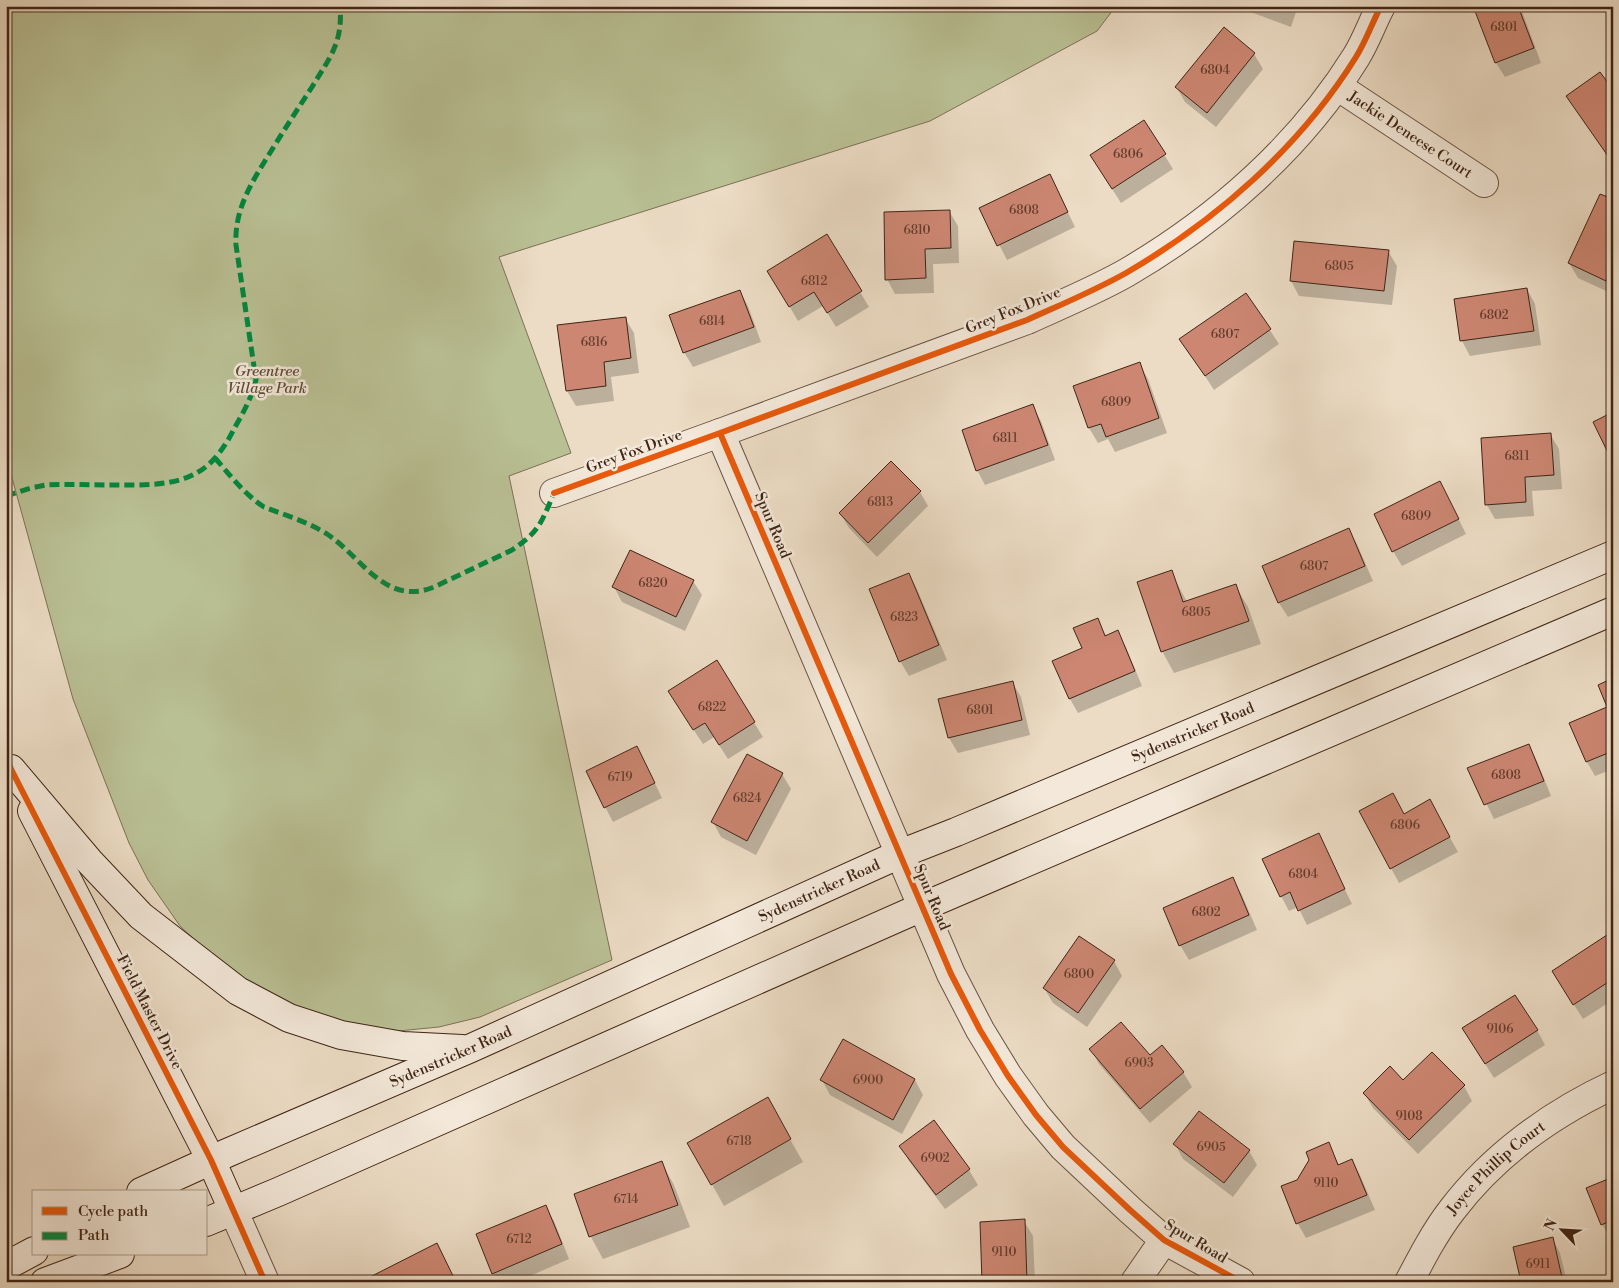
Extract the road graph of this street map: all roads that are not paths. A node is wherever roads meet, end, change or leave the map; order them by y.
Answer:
1 (1381, 6) edge
2 (1337, 86) junction
3 (1484, 183) dead end
4 (720, 433) junction
5 (554, 493) dead end
6 (1613, 555) edge
7 (1613, 611) edge
8 (8, 763) edge
9 (900, 854) junction
10 (922, 907) junction
11 (469, 1049) junction
12 (1613, 1085) edge
13 (211, 1160) junction
14 (145, 1190) edge
15 (234, 1212) junction
16 (208, 1221) edge
17 (1164, 1240) junction
18 (32, 1252) edge
19 (115, 1256) edge
20 (6, 1266) edge
21 (45, 1282) edge
22 (265, 1282) edge
23 (1135, 1282) edge
24 (1241, 1282) edge
25 (1409, 1282) edge

1 - 2 main road, Grey Fox Drive
2 - 3 main road, Jackie Deneese Court
2 - 4 main road, Grey Fox Drive
4 - 5 main road, Grey Fox Drive
4 - 9 main road, Spur Road
6 - 9 main road, Sydenstricker Road
7 - 10 main road
8 - 11 main road
8 - 13 main road, Field Master Drive
9 - 10 main road, Spur Road
9 - 11 main road, Sydenstricker Road
10 - 15 main road
10 - 17 main road, Spur Road
11 - 13 main road, Sydenstricker Road
12 - 25 main road, Joyce Phillip Court
13 - 14 main road, Sydenstricker Road
13 - 15 main road, Field Master Drive
15 - 16 main road
15 - 22 main road, Field Master Drive
17 - 23 main road
17 - 24 main road, Spur Road
18 - 20 main road
19 - 21 main road

